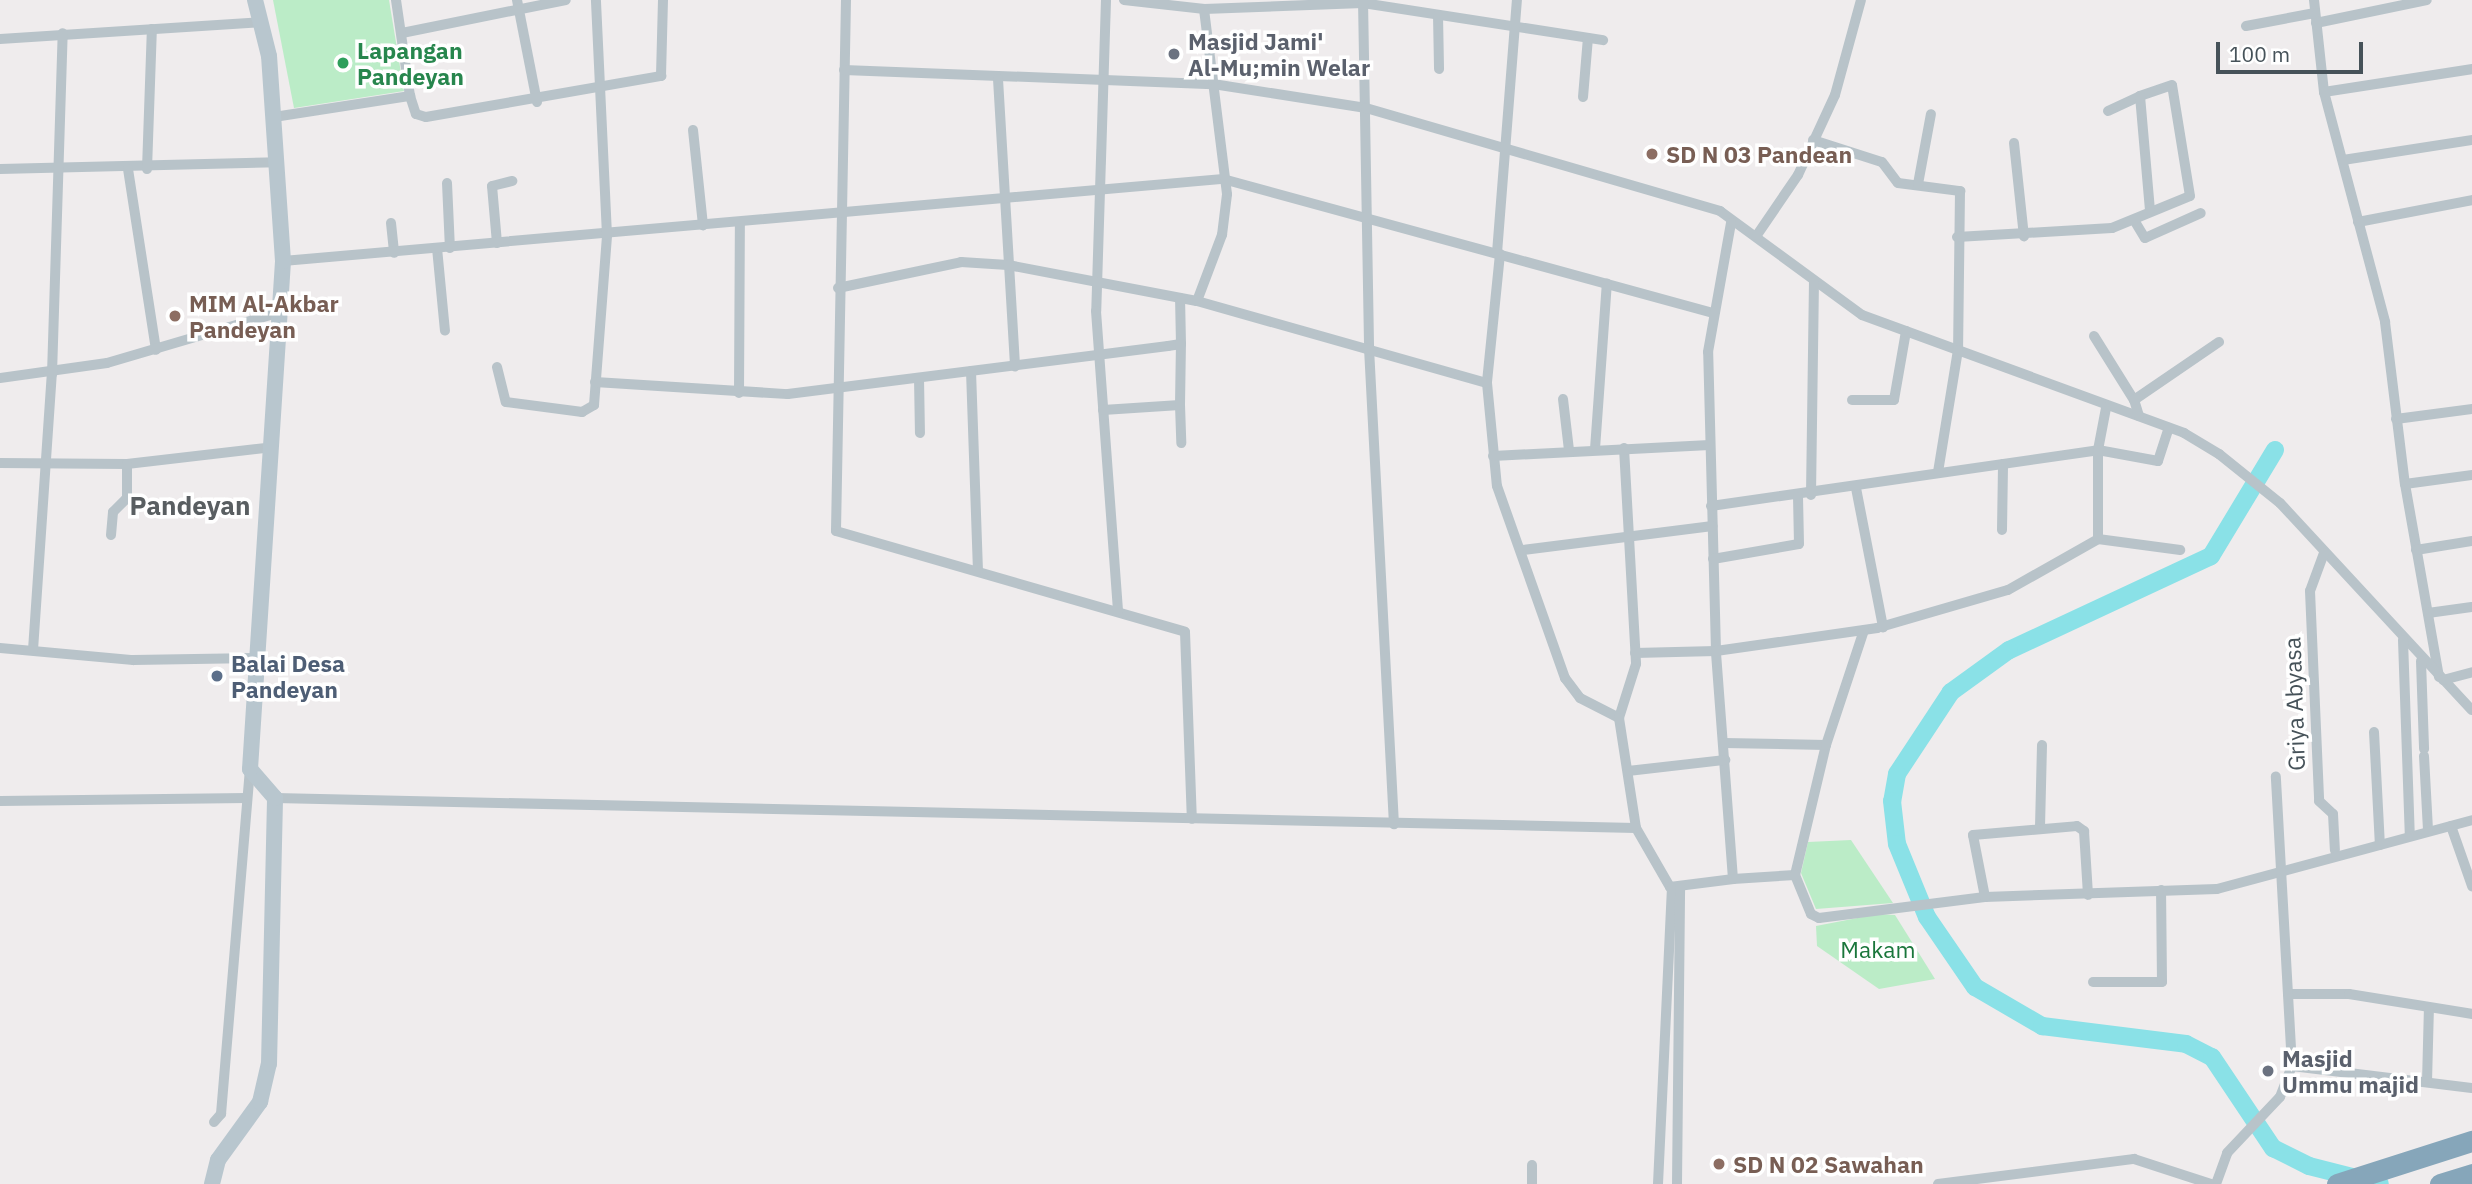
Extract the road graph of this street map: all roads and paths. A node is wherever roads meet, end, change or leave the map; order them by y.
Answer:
1 (255, 0) edge
2 (396, 0) edge
3 (566, 0) edge
4 (596, 0) edge
5 (663, 0) edge
6 (846, 0) edge
7 (1106, 0) edge
8 (1124, 0) edge
9 (1517, 0) edge
10 (1861, 0) edge
11 (2314, 0) edge
12 (2427, 0) edge
13 (1363, 1) edge
14 (1174, 3) edge
15 (518, 5) edge
16 (1203, 9) junction
17 (1438, 15) junction
18 (2316, 18) junction
19 (260, 22) junction
20 (2246, 26) dead end
21 (1514, 27) junction
22 (152, 29) junction
23 (63, 33) junction
24 (402, 33) junction
25 (0, 38) edge
26 (1588, 38) junction
27 (1603, 40) dead end
28 (1439, 69) dead end
29 (2472, 69) edge
30 (844, 70) junction
31 (998, 79) junction
32 (1104, 79) junction
33 (1213, 84) junction
34 (597, 90) junction
35 (2324, 92) junction
36 (410, 96) junction
37 (2140, 96) junction
38 (1583, 97) dead end
39 (537, 102) junction
40 (1366, 107) junction
41 (2108, 111) dead end
42 (1931, 114) dead end
43 (274, 117) junction
44 (693, 130) dead end
45 (1813, 140) junction
46 (2472, 140) edge
47 (2014, 143) dead end
48 (1505, 147) junction
49 (2343, 160) junction
50 (277, 162) junction
51 (0, 169) edge
52 (57, 169) junction
53 (128, 169) junction
54 (147, 169) junction
55 (1223, 179) junction
56 (512, 181) dead end
57 (447, 183) dead end
58 (1918, 184) junction
59 (1099, 188) junction
60 (1004, 194) junction
61 (2472, 200) edge
62 (839, 210) junction
63 (2150, 210) junction
64 (2201, 213) dead end
65 (1370, 218) junction
66 (2134, 220) junction
67 (740, 222) junction
68 (2358, 222) junction
69 (390, 223) dead end
70 (1731, 223) junction
71 (703, 225) junction
72 (607, 235) junction
73 (1757, 235) junction
74 (2024, 236) junction
75 (1957, 237) junction
76 (497, 243) junction
77 (437, 248) junction
78 (450, 248) junction
79 (394, 253) junction
80 (1498, 253) junction
81 (283, 261) junction
82 (1008, 265) junction
83 (1098, 280) junction
84 (1814, 283) junction
85 (1607, 284) junction
86 (838, 288) junction
87 (1180, 298) junction
88 (1197, 301) junction
89 (280, 312) junction
90 (1713, 313) junction
91 (445, 331) dead end
92 (1906, 331) junction
93 (2094, 336) dead end
94 (2219, 342) dead end
95 (1181, 344) junction
96 (1369, 348) junction
97 (156, 350) junction
98 (1958, 350) junction
99 (1099, 356) junction
100 (1015, 366) junction
101 (497, 367) dead end
102 (971, 371) junction
103 (52, 374) junction
104 (0, 378) edge
105 (919, 378) junction
106 (595, 382) junction
107 (1487, 383) junction
108 (835, 390) junction
109 (738, 393) junction
110 (1563, 399) dead end
111 (1852, 400) dead end
112 (2134, 400) junction
113 (1180, 405) junction
114 (2106, 408) junction
115 (2472, 408) edge
116 (1103, 410) junction
117 (2138, 416) junction
118 (2396, 419) junction
119 (2169, 428) junction
120 (920, 433) dead end
121 (1181, 443) dead end
122 (1710, 445) junction
123 (273, 447) junction
124 (1623, 448) junction
125 (1595, 449) junction
126 (1569, 450) junction
127 (2098, 450) junction
128 (1493, 456) junction
129 (0, 463) edge
130 (127, 464) junction
131 (2003, 464) junction
132 (46, 465) junction
133 (1938, 472) junction
134 (2472, 475) edge
135 (2404, 484) junction
136 (1856, 488) junction
137 (1811, 495) junction
138 (1798, 497) junction
139 (1711, 506) junction
140 (1712, 526) junction
141 (2002, 530) dead end
142 (111, 535) dead end
143 (1626, 536) junction
144 (2098, 539) junction
145 (2472, 541) edge
146 (1522, 550) junction
147 (2180, 550) dead end
148 (2416, 550) junction
149 (2323, 553) junction
150 (1713, 559) junction
151 (978, 570) junction
152 (2472, 607) edge
153 (1118, 611) junction
154 (2428, 613) junction
155 (1883, 627) junction
156 (1864, 630) junction
157 (2403, 640) junction
158 (0, 648) edge
159 (33, 650) junction
160 (1716, 651) junction
161 (1635, 653) junction
162 (257, 658) junction
163 (2421, 661) junction
164 (2472, 673) edge
165 (2441, 678) junction
166 (2472, 710) edge
167 (1619, 718) junction
168 (2374, 732) dead end
169 (1724, 743) junction
170 (1826, 745) junction
171 (2042, 745) dead end
172 (1725, 760) junction
173 (250, 769) junction
174 (1628, 771) junction
175 (2276, 776) dead end
176 (247, 797) junction
177 (275, 798) junction
178 (0, 801) edge
179 (1192, 819) junction
180 (2472, 820) edge
181 (1394, 824) junction
182 (2451, 826) junction
183 (2040, 827) junction
184 (1636, 828) junction
185 (2428, 831) junction
186 (2410, 836) junction
187 (2381, 845) junction
188 (2335, 850) dead end
189 (2278, 874) junction
190 (1795, 876) junction
191 (1733, 879) junction
192 (2472, 886) edge
193 (1676, 888) junction
194 (2161, 890) junction
195 (2088, 895) junction
196 (1985, 898) junction
197 (2093, 982) dead end
198 (2288, 993) junction
199 (2429, 1008) junction
200 (2472, 1014) edge
201 (2292, 1066) junction
202 (2427, 1082) junction
203 (2472, 1088) edge
204 (215, 1122) dead end
205 (2472, 1141) edge
206 (1532, 1166) dead end
207 (2472, 1174) edge
208 (1995, 1180) edge
209 (212, 1184) edge
210 (1532, 1184) edge
211 (1658, 1184) edge
212 (1677, 1184) edge
213 (1938, 1184) edge
214 (2211, 1184) edge
215 (2216, 1184) edge
216 (2337, 1184) edge
217 (2440, 1184) edge

1 - 19 street
2 - 24 street
3 - 15 street
4 - 34 street
5 - 34 street
6 - 30 street
7 - 32 street
8 - 14 street
9 - 21 street
10 - 45 street
11 - 18 street
12 - 18 street
13 - 16 street
13 - 17 street
13 - 40 street
14 - 16 street
15 - 24 street
15 - 39 street
16 - 33 street
17 - 21 street
17 - 28 street
18 - 20 street
18 - 35 street
19 - 22 street
19 - 43 street
21 - 26 street
21 - 48 street
22 - 23 street
22 - 54 street
23 - 25 street
23 - 52 street
24 - 36 street
26 - 27 street
26 - 38 street
29 - 35 street
30 - 31 street
30 - 62 street
31 - 32 street
31 - 60 street
32 - 33 street
32 - 59 street
33 - 40 street
33 - 55 street
34 - 39 street
34 - 72 street
35 - 49 street
36 - 39 street
36 - 43 street
37 - 41 street
37 - 63 street
37 - 63 street
40 - 48 street
40 - 65 street
42 - 58 street
43 - 50 street
44 - 71 street
45 - 58 street
45 - 73 street
46 - 49 street
47 - 74 street
48 - 70 street
48 - 80 street
49 - 68 street
50 - 54 street
50 - 81 street
51 - 52 street
52 - 53 street
52 - 103 street
53 - 54 street
53 - 97 street
55 - 59 street
55 - 65 street
55 - 88 street
56 - 76 street
57 - 78 street
58 - 75 street
59 - 60 street
59 - 83 street
60 - 62 street
60 - 82 street
61 - 68 street
62 - 67 street
62 - 86 street
63 - 66 street
64 - 66 street
65 - 80 street
65 - 96 street
66 - 74 street
67 - 71 street
67 - 109 street
68 - 118 street
69 - 79 street
70 - 73 street
70 - 90 street
71 - 72 street
72 - 76 street
72 - 106 street
73 - 84 street
74 - 75 street
75 - 98 street
76 - 78 street
77 - 78 street
77 - 79 street
77 - 91 street
79 - 81 street
80 - 85 street
80 - 107 street
81 - 89 street
82 - 83 street
82 - 86 street
82 - 100 street
83 - 87 street
83 - 99 street
84 - 92 street
84 - 137 street
85 - 90 street
85 - 125 street
86 - 108 street
87 - 88 street
87 - 95 street
88 - 96 street
89 - 97 street
89 - 123 street
90 - 122 street
92 - 98 street
92 - 111 street
93 - 112 street
94 - 112 street
95 - 99 street
95 - 113 street
96 - 107 street
96 - 181 street
97 - 103 street
98 - 114 street
98 - 133 street
99 - 100 street
99 - 116 street
100 - 102 street
101 - 106 street
102 - 105 street
102 - 151 street
103 - 104 street
103 - 132 street
105 - 108 street
105 - 120 street
106 - 109 street
107 - 128 street
108 - 109 street
108 - 151 street
110 - 126 street
112 - 117 street
113 - 116 street
113 - 121 street
114 - 117 street
114 - 127 street
115 - 118 street
116 - 153 street
117 - 119 street
118 - 135 street
119 - 127 street
119 - 149 street
122 - 124 street
122 - 139 street
123 - 130 street
123 - 162 street
124 - 125 street
124 - 143 street
125 - 126 street
126 - 128 street
127 - 131 street
127 - 144 street
128 - 146 street
129 - 132 street
130 - 132 street
130 - 142 street
131 - 133 street
131 - 141 street
132 - 159 street
133 - 136 street
134 - 135 street
135 - 148 street
136 - 137 street
136 - 155 street
137 - 138 street
138 - 139 street
138 - 150 street
139 - 140 street
140 - 143 street
140 - 150 street
143 - 146 street
143 - 161 street
144 - 147 street
144 - 155 street
145 - 148 street
146 - 167 street
148 - 154 street
149 - 157 street
149 - 188 street, Griya Abyasa
150 - 160 street
151 - 153 street
152 - 154 street
153 - 179 street
154 - 165 street
155 - 156 street
156 - 160 street
156 - 170 street
157 - 163 street
157 - 186 street
158 - 159 street
159 - 162 street
160 - 161 street
160 - 169 street
161 - 167 street
162 - 173 street
163 - 165 street
163 - 185 street
164 - 165 street
165 - 166 street
167 - 174 street
168 - 187 street
169 - 170 street
169 - 172 street
170 - 190 street
171 - 183 street
172 - 174 street
172 - 191 street
173 - 176 street
173 - 177 street
174 - 184 street
175 - 189 street
176 - 178 street
176 - 204 street
177 - 179 street
177 - 209 street
179 - 181 street
180 - 182 street
181 - 184 street
182 - 185 street
182 - 192 street
183 - 195 street
183 - 196 street
184 - 193 street
185 - 186 street
186 - 187 street
187 - 189 street
189 - 194 street
189 - 198 street
190 - 191 street
190 - 196 street
191 - 193 street
193 - 211 street
193 - 212 street
194 - 195 street
194 - 197 street
195 - 196 street
198 - 199 street
198 - 201 street
199 - 200 street
199 - 202 street
201 - 202 street
201 - 215 street
202 - 203 street
205 - 216 highway
206 - 210 street
207 - 217 highway
208 - 213 street
208 - 214 street

